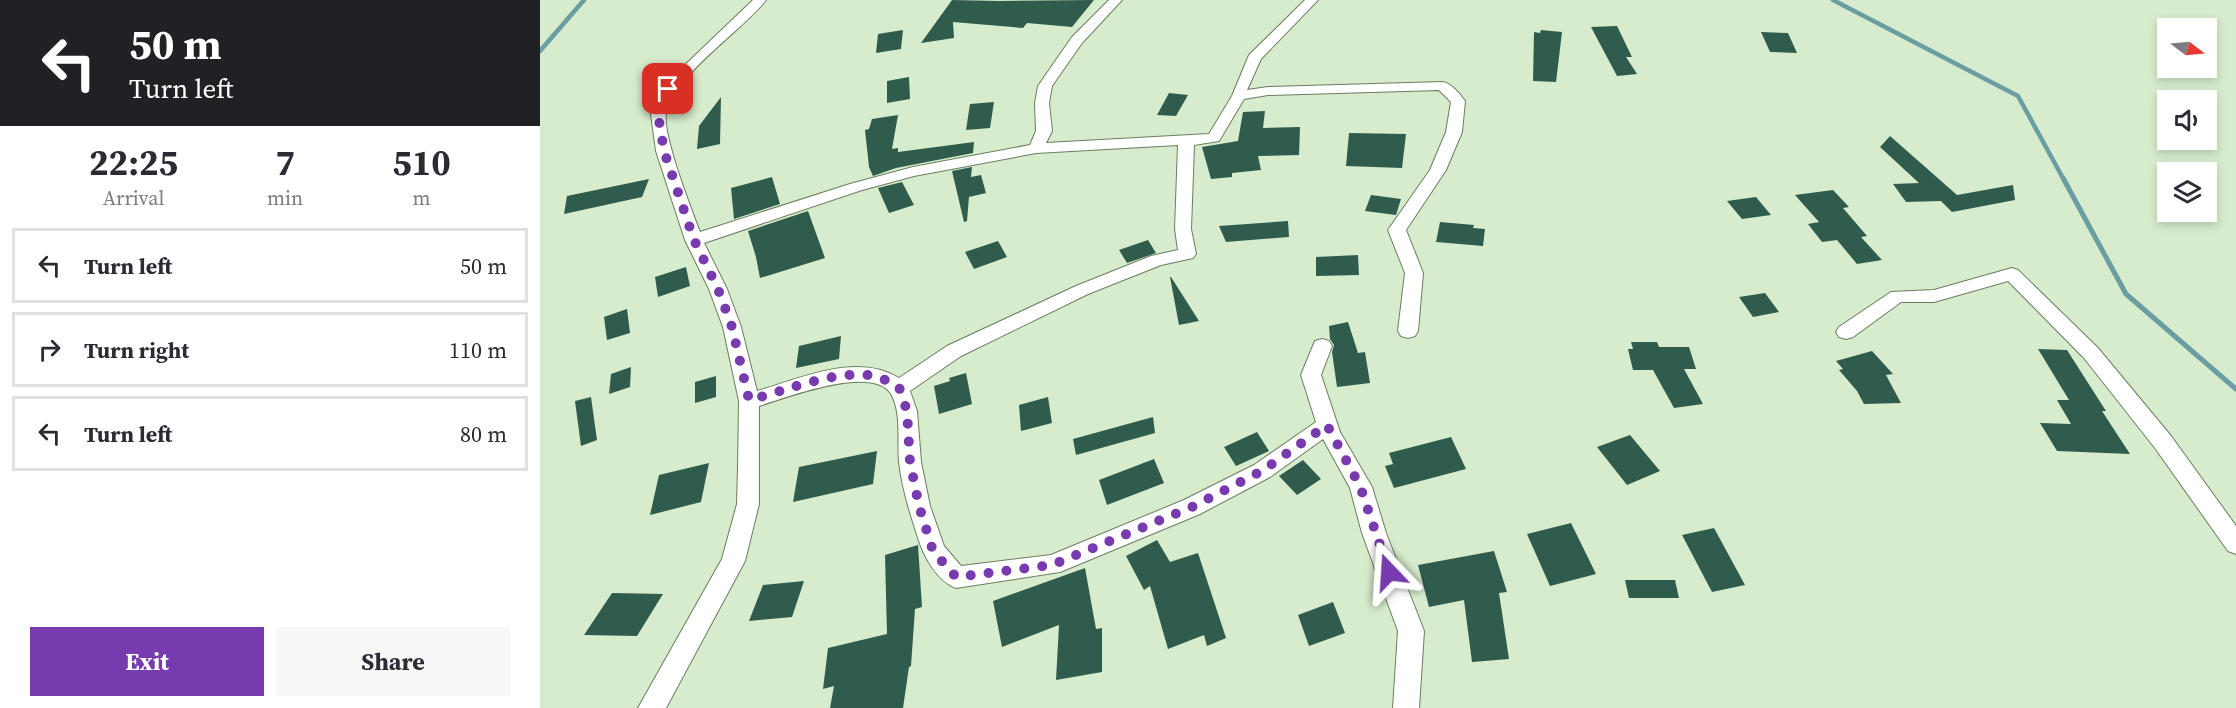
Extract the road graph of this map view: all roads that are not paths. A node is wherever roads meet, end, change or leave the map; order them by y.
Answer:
1 (760, 0) edge
2 (1116, 0) edge
3 (1312, 0) edge
4 (1239, 96) junction
5 (1186, 141) junction
6 (1036, 148) junction
7 (694, 240) junction
8 (1408, 331) dead end
9 (1846, 332) dead end
10 (1322, 346) dead end
11 (899, 387) junction
12 (749, 400) junction
13 (1327, 425) junction
14 (2236, 544) edge
15 (651, 708) edge
16 (1406, 708) edge

1 - 7 street
2 - 6 street
3 - 4 street
4 - 5 street
4 - 8 street
5 - 6 street
5 - 11 street
6 - 7 street
7 - 12 street
9 - 14 street
10 - 13 street
11 - 12 street
11 - 13 street
12 - 15 street
13 - 16 street

